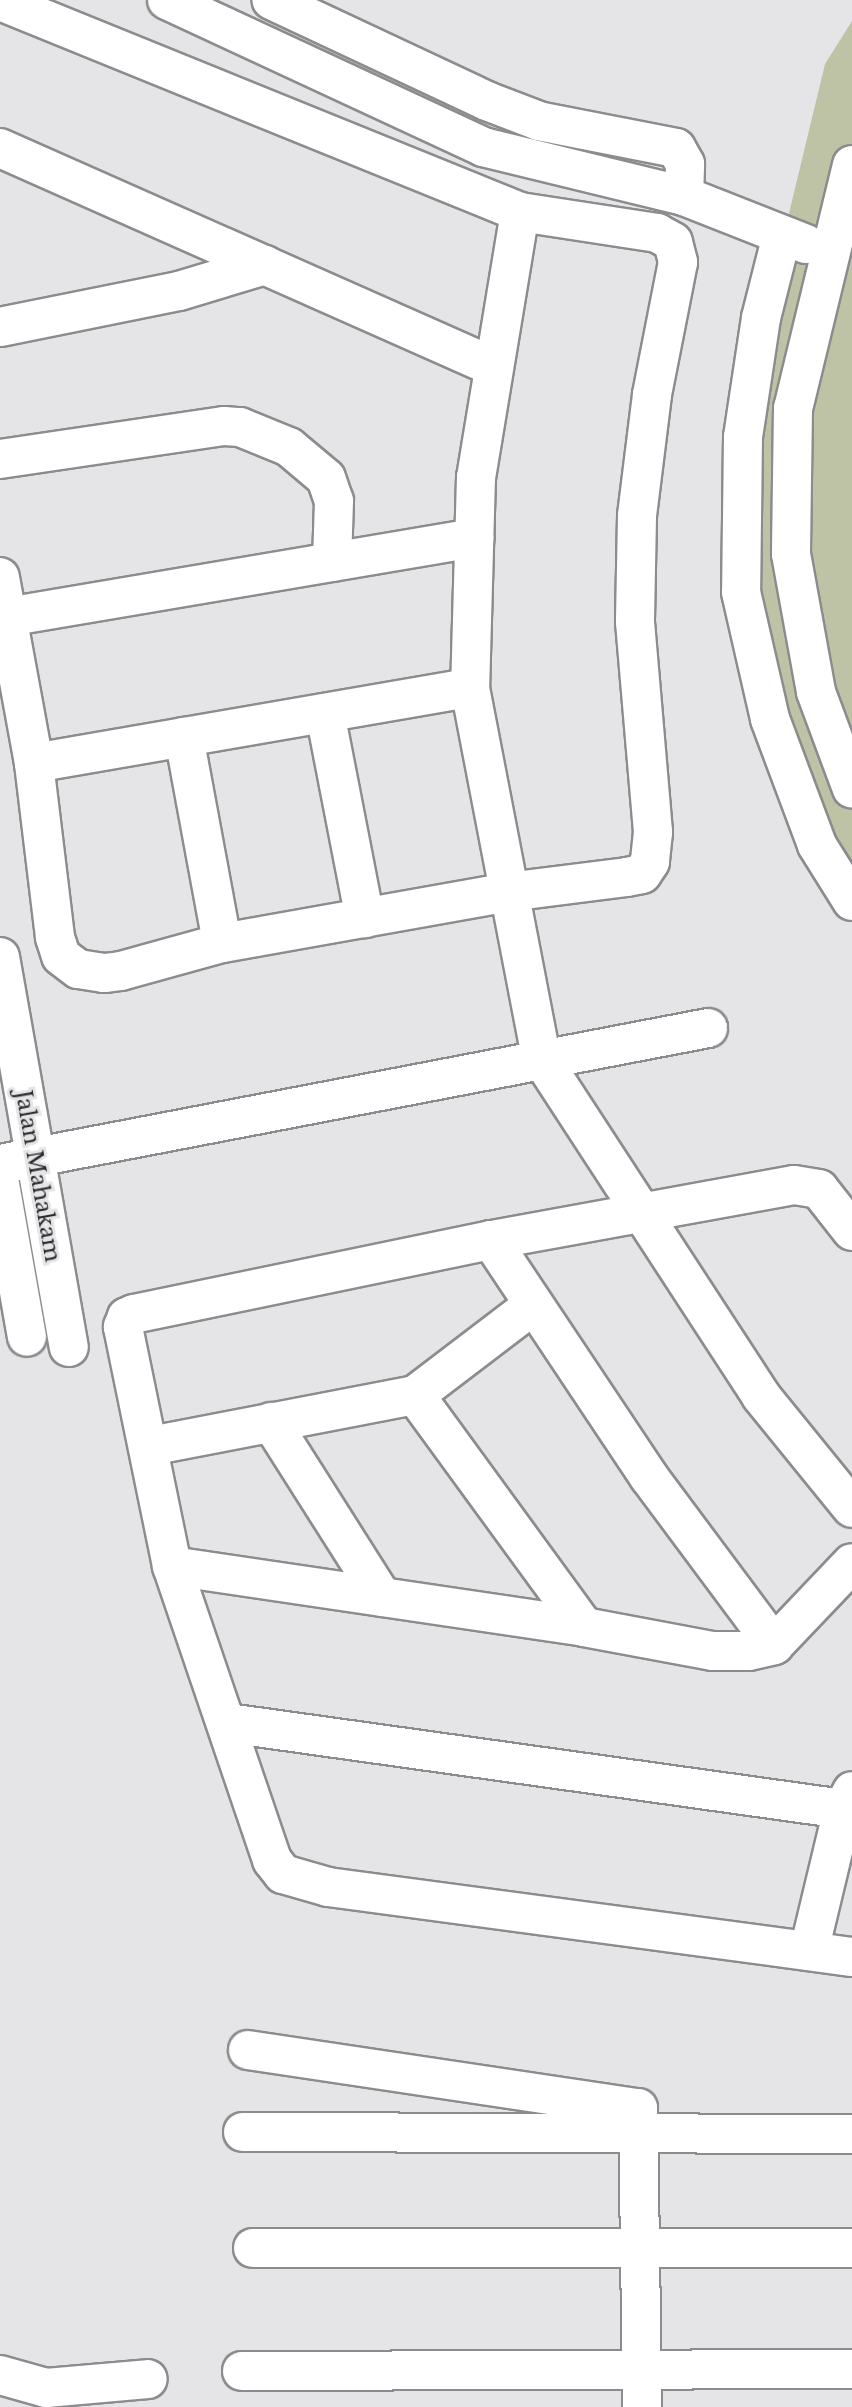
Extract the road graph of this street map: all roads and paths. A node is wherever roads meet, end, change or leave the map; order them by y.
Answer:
1 (167, 0) edge
2 (271, 0) edge
3 (0, 1) edge
4 (0, 148) edge
5 (852, 165) edge
6 (684, 196) junction
7 (520, 212) junction
8 (782, 235) junction
9 (830, 255) junction
10 (265, 265) junction
11 (0, 327) edge
12 (494, 367) junction
13 (0, 459) edge
14 (474, 538) junction
15 (332, 562) junction
16 (0, 577) edge
17 (7, 617) junction
18 (470, 688) junction
19 (325, 713) junction
20 (184, 737) junction
21 (34, 763) junction
22 (852, 789) edge
23 (509, 892) junction
24 (852, 901) edge
25 (365, 918) junction
26 (222, 943) junction
27 (0, 957) edge
28 (708, 1028) dead end
29 (541, 1058) junction
30 (18, 1161) edge
31 (0, 1184) edge
32 (641, 1213) junction
33 (852, 1231) edge
34 (491, 1240) junction
35 (533, 1305) junction
36 (27, 1337) dead end
37 (69, 1347) dead end
38 (415, 1395) junction
39 (271, 1422) junction
40 (150, 1446) junction
41 (852, 1508) edge
42 (852, 1563) edge
43 (172, 1566) junction
44 (382, 1597) junction
45 (584, 1627) junction
46 (774, 1645) junction
47 (228, 1723) junction
48 (847, 1800) edge
49 (809, 1951) junction
50 (852, 1957) edge
51 (248, 2050) dead end
52 (243, 2132) dead end
53 (638, 2133) junction
54 (852, 2134) edge
55 (253, 2248) dead end
56 (640, 2248) junction
57 (852, 2248) edge
58 (852, 2369) edge
59 (641, 2370) junction
60 (242, 2371) dead end
61 (0, 2375) edge
62 (148, 2379) dead end
63 (49, 2398) edge
64 (642, 2407) edge

1 - 6 street
2 - 6 street
3 - 7 street
4 - 10 street
5 - 9 street
6 - 8 street
7 - 12 street
7 - 23 street
8 - 9 street
8 - 24 street
9 - 22 street
10 - 11 street
10 - 12 street
12 - 14 street
13 - 15 street
14 - 15 street
14 - 18 street
15 - 17 street
16 - 17 street
17 - 21 street
18 - 19 street
18 - 23 street
19 - 20 street
19 - 25 street
20 - 21 street
20 - 26 street
21 - 26 street
23 - 25 street
23 - 29 street
25 - 26 street
27 - 30 street, Jalan Mahakam
28 - 29 street
29 - 30 street
29 - 32 street
30 - 37 street, Jalan Mahakam
31 - 36 street, Jalan Mahakam
32 - 33 street
32 - 34 street
32 - 41 street
34 - 35 street
34 - 40 street
35 - 38 street
35 - 46 street
38 - 39 street
38 - 45 street
39 - 40 street
39 - 44 street
40 - 43 street
42 - 46 street
43 - 44 street
43 - 47 street
44 - 45 street
45 - 46 street
47 - 48 street
47 - 49 street
48 - 49 street
49 - 50 street
51 - 53 street
52 - 53 street
53 - 54 street
53 - 56 street
55 - 56 street
56 - 57 street
56 - 59 street
58 - 59 street
59 - 60 street
59 - 64 street
61 - 63 street
62 - 63 street

